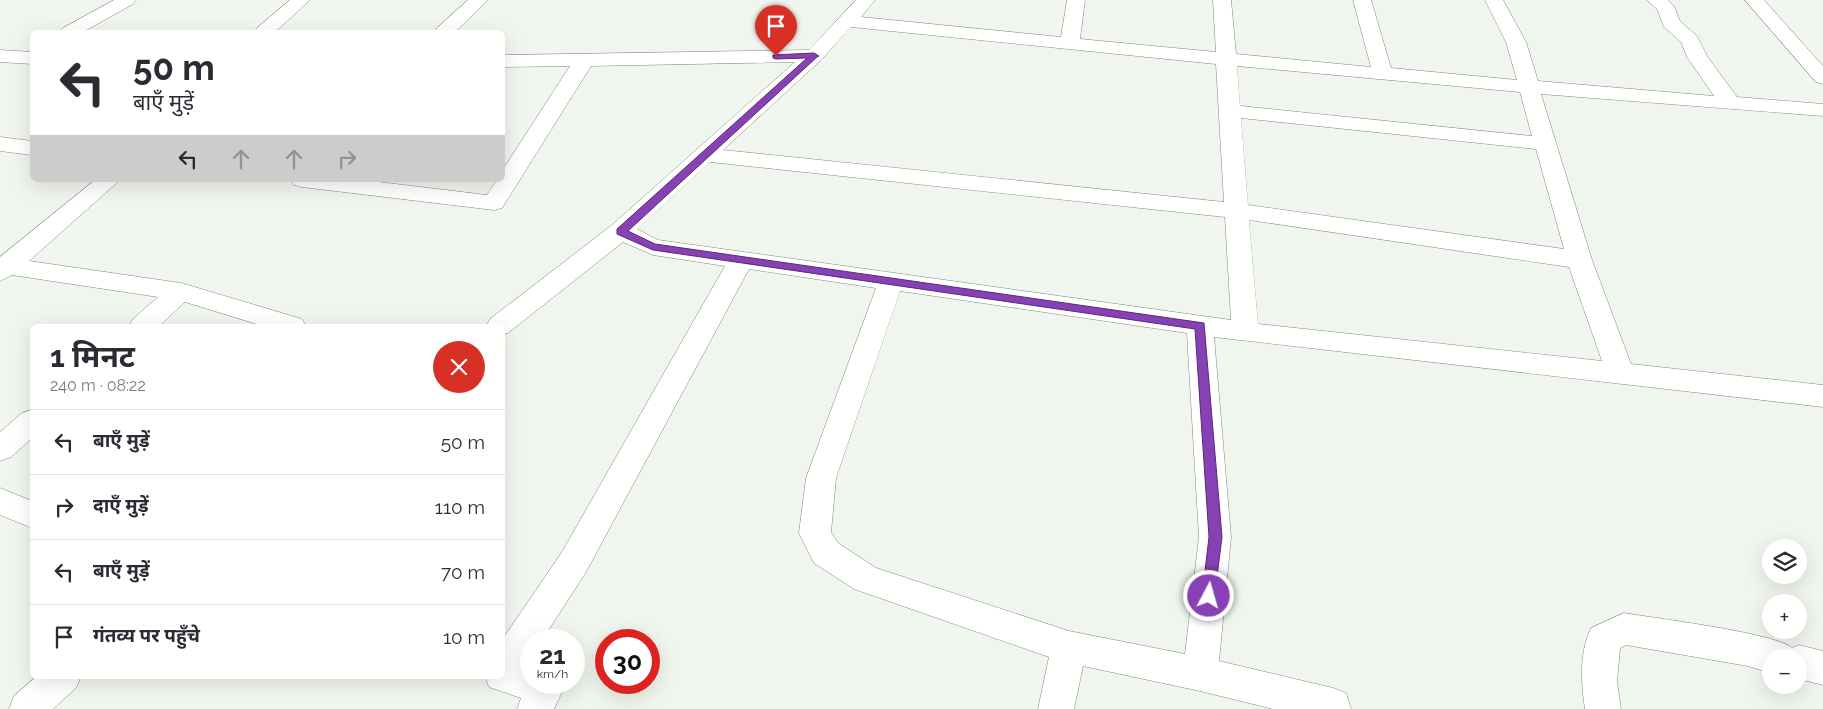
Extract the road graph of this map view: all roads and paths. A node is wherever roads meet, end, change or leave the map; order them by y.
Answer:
1 (127, 0) edge
2 (301, 0) edge
3 (479, 0) edge
4 (866, 0) edge
5 (1076, 0) edge
6 (1222, 0) edge
7 (1362, 0) edge
8 (1494, 0) edge
9 (1656, 0) edge
10 (1754, 0) edge
11 (846, 21) junction
12 (74, 30) edge
13 (266, 30) edge
14 (446, 30) edge
15 (1070, 44) junction
16 (0, 56) edge
17 (30, 56) edge
18 (814, 56) junction
19 (584, 60) junction
20 (1228, 60) junction
21 (505, 61) edge
22 (1383, 74) junction
23 (1823, 78) edge
24 (1530, 87) junction
25 (1731, 104) junction
26 (1823, 110) edge
27 (1231, 111) junction
28 (0, 144) edge
29 (1547, 144) junction
30 (30, 148) edge
31 (705, 155) junction
32 (107, 182) edge
33 (319, 182) edge
34 (1237, 211) junction
35 (621, 232) junction
36 (741, 260) junction
37 (1579, 260) junction
38 (2, 268) edge
39 (891, 281) junction
40 (181, 292) junction
41 (144, 324) edge
42 (286, 324) edge
43 (502, 324) edge
44 (1200, 326) junction
45 (1245, 332) junction
46 (1620, 373) junction
47 (1823, 396) edge
48 (30, 422) edge
49 (0, 449) edge
50 (0, 501) edge
51 (30, 514) edge
52 (1069, 647) junction
53 (1762, 654) edge
54 (1807, 664) edge
55 (505, 668) edge
56 (1823, 668) edge
57 (505, 674) edge
58 (1200, 674) junction
59 (61, 679) edge
60 (27, 709) edge
61 (535, 709) edge
62 (1056, 709) edge
63 (1333, 709) edge
64 (1603, 709) edge

1 - 12 street
2 - 13 street
3 - 14 street
4 - 11 street
5 - 15 street
6 - 20 street
7 - 22 street
8 - 24 street
9 - 25 street
10 - 23 street
11 - 15 street
11 - 18 street
15 - 20 street
16 - 17 street
18 - 19 street
18 - 31 street
19 - 21 street
19 - 33 street
20 - 22 street
20 - 27 street
22 - 24 street
24 - 25 street
24 - 29 street
25 - 26 street
27 - 29 street
27 - 34 street
28 - 30 street
29 - 37 street
31 - 34 street
31 - 35 street
32 - 38 street
34 - 37 street
34 - 45 street
35 - 36 street
35 - 43 street
36 - 39 street
36 - 55 street
37 - 46 street
38 - 40 street
39 - 44 street
39 - 52 street
40 - 41 street
40 - 42 street
44 - 45 street
44 - 58 street
45 - 46 street
46 - 47 street
48 - 49 street
50 - 51 street
52 - 58 street
52 - 62 street
53 - 64 street
54 - 56 street
57 - 61 street
58 - 63 street
59 - 60 street

